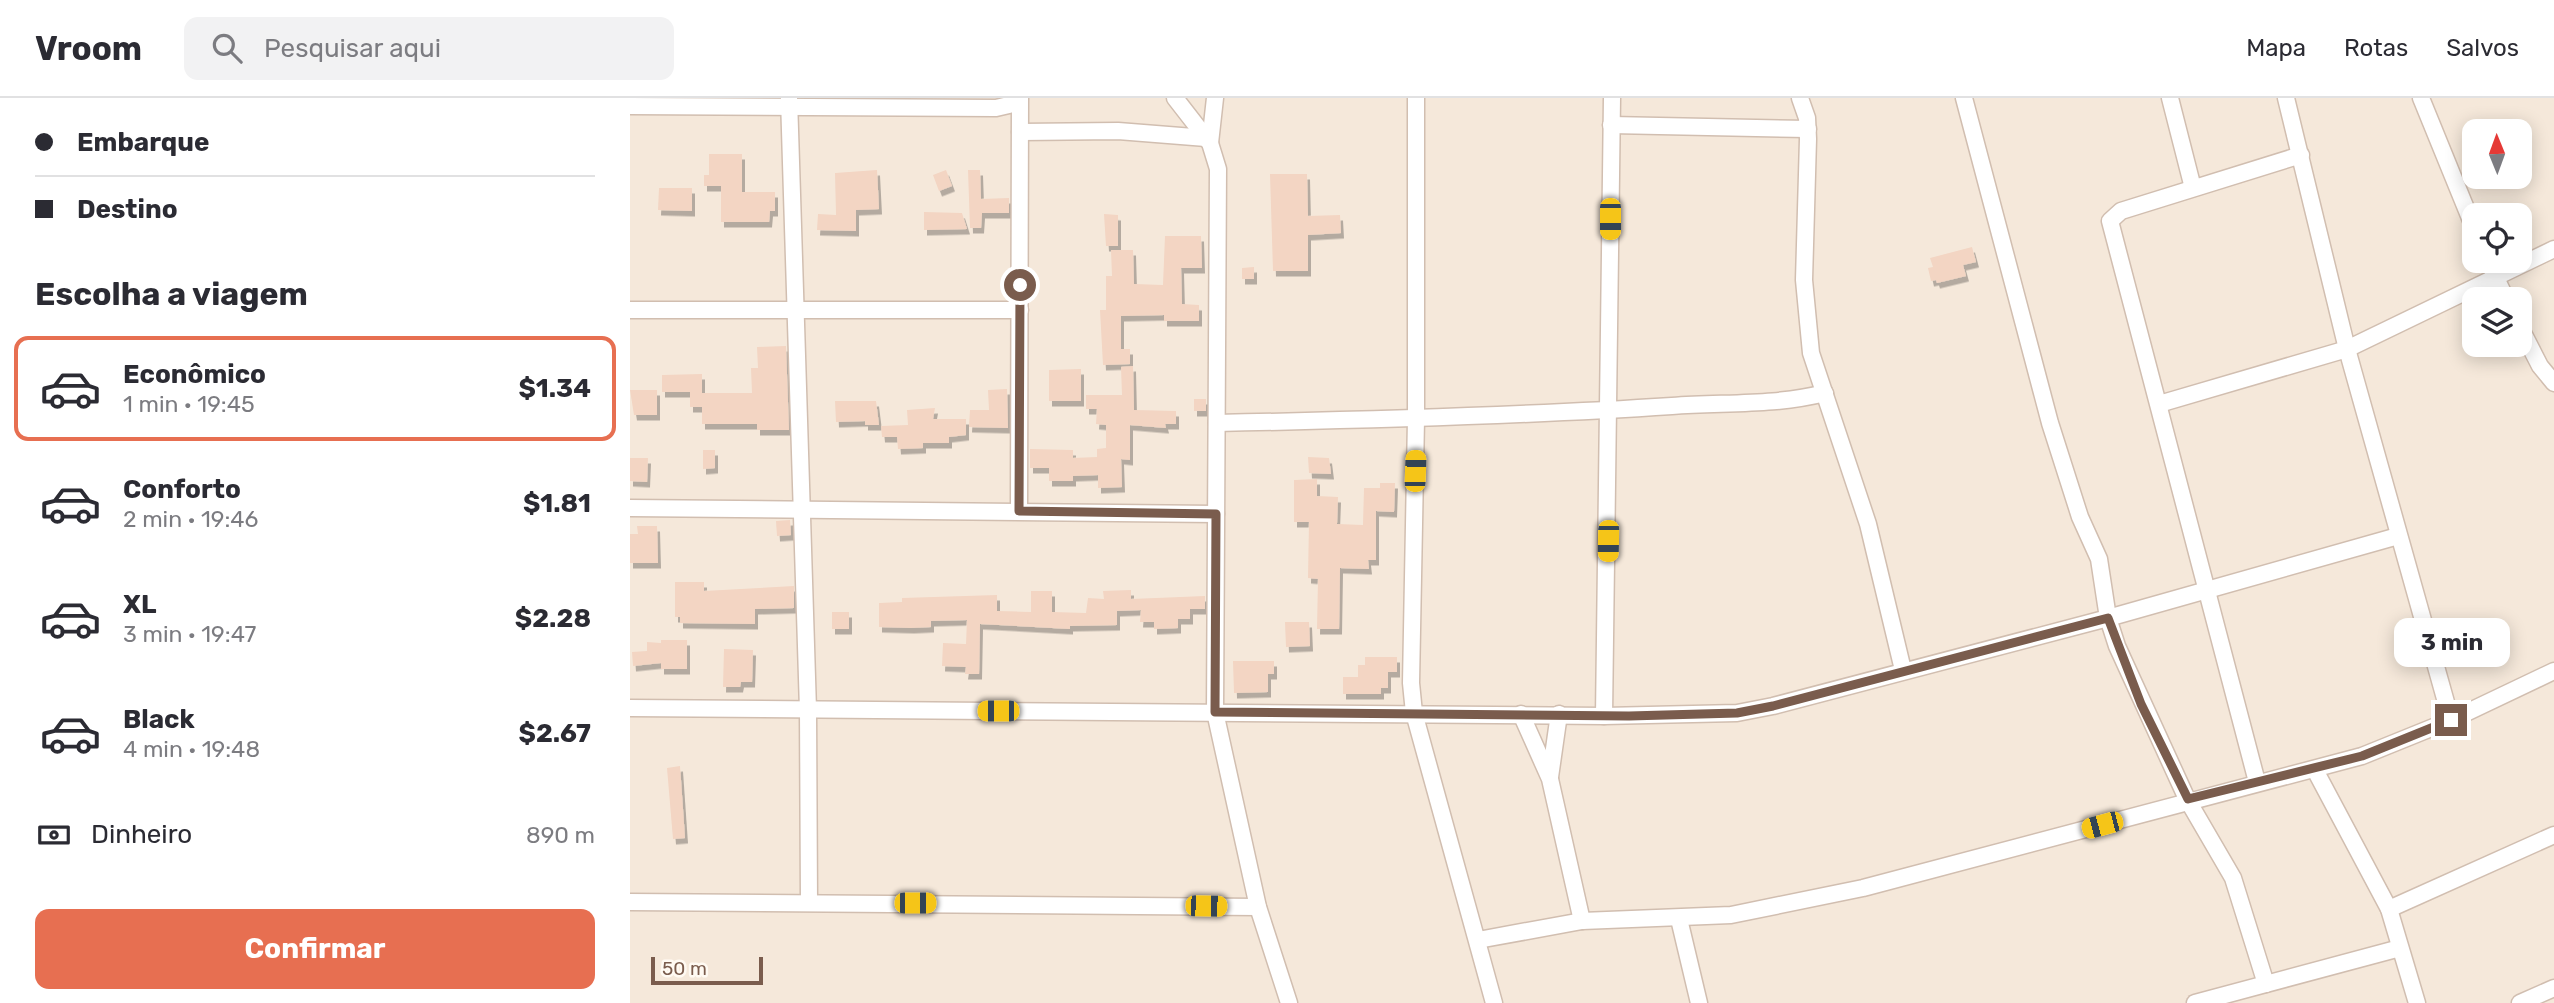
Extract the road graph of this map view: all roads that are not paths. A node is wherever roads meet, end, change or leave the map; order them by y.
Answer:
1 (1020, 98) edge
2 (1175, 98) edge
3 (1215, 98) edge
4 (1416, 98) edge
5 (1612, 98) edge
6 (1800, 98) edge
7 (1965, 98) edge
8 (2170, 98) edge
9 (2286, 98) edge
10 (2421, 98) edge
11 (789, 103) edge
12 (630, 106) edge
13 (1611, 125) junction
14 (1808, 129) junction
15 (1020, 132) junction
16 (1208, 141) junction
17 (2301, 155) junction
18 (2193, 188) junction
19 (2464, 203) edge
20 (2554, 249) edge
21 (2493, 273) edge
22 (2495, 277) junction
23 (2500, 287) edge
24 (630, 310) edge
25 (1020, 310) junction
26 (794, 311) junction
27 (2347, 349) junction
28 (2532, 350) edge
29 (2554, 383) edge
30 (1825, 393) junction
31 (2159, 404) junction
32 (1608, 411) junction
33 (1416, 419) junction
34 (1217, 423) junction
35 (630, 508) edge
36 (801, 511) junction
37 (1019, 511) junction
38 (1216, 514) junction
39 (2398, 536) junction
40 (2208, 590) junction
41 (2108, 618) junction
42 (1903, 670) junction
43 (2554, 671) edge
44 (630, 708) edge
45 (808, 710) junction
46 (1215, 712) junction
47 (1414, 713) junction
48 (1521, 714) junction
49 (1559, 714) junction
50 (1604, 716) junction
51 (2451, 720) junction
52 (2315, 770) junction
53 (1550, 779) junction
54 (2257, 782) junction
55 (2188, 799) junction
56 (2554, 835) edge
57 (630, 902) edge
58 (809, 902) junction
59 (1258, 907) junction
60 (2389, 909) junction
61 (1679, 919) junction
62 (1582, 921) junction
63 (1478, 940) junction
64 (2400, 948) junction
65 (2266, 984) junction
66 (2554, 988) edge
67 (1289, 1003) edge
68 (1494, 1003) edge
69 (1699, 1003) edge
70 (2195, 1003) edge
71 (2417, 1003) edge
72 (2520, 1003) edge

1 - 11 street
1 - 15 street
2 - 16 street
3 - 16 street
4 - 33 street
5 - 13 street
6 - 14 street
7 - 41 street
8 - 18 street
9 - 17 street
10 - 19 street
11 - 12 street
11 - 26 street
13 - 14 street
13 - 32 street
14 - 30 street
15 - 16 street
15 - 25 street
16 - 34 street
17 - 18 street
17 - 27 street
18 - 31 street
20 - 22 street
21 - 22 street
22 - 23 street
22 - 27 street
24 - 26 street
25 - 26 street
25 - 37 street
26 - 36 street
27 - 31 street
27 - 39 street
28 - 29 street
30 - 32 street
30 - 42 street
31 - 40 street
32 - 33 street
32 - 50 street
33 - 34 street
33 - 47 street
34 - 38 street
35 - 36 street
36 - 37 street
36 - 45 street
37 - 38 street
38 - 46 street
39 - 40 street
39 - 51 street
40 - 41 street
40 - 54 street
41 - 42 street
41 - 55 street
42 - 50 street
43 - 51 street
44 - 45 street
45 - 46 street
45 - 58 street
46 - 47 street
46 - 59 street
47 - 48 street
47 - 63 street
48 - 49 street
48 - 53 street
49 - 50 street
49 - 53 street
51 - 52 street
52 - 54 street
52 - 60 street
53 - 62 street
54 - 55 street
55 - 61 street
55 - 65 street
56 - 60 street
57 - 58 street
58 - 59 street
59 - 67 street
60 - 64 street
61 - 62 street
61 - 69 street
62 - 63 street
63 - 68 street
64 - 65 street
64 - 71 street
65 - 70 street
66 - 72 street

